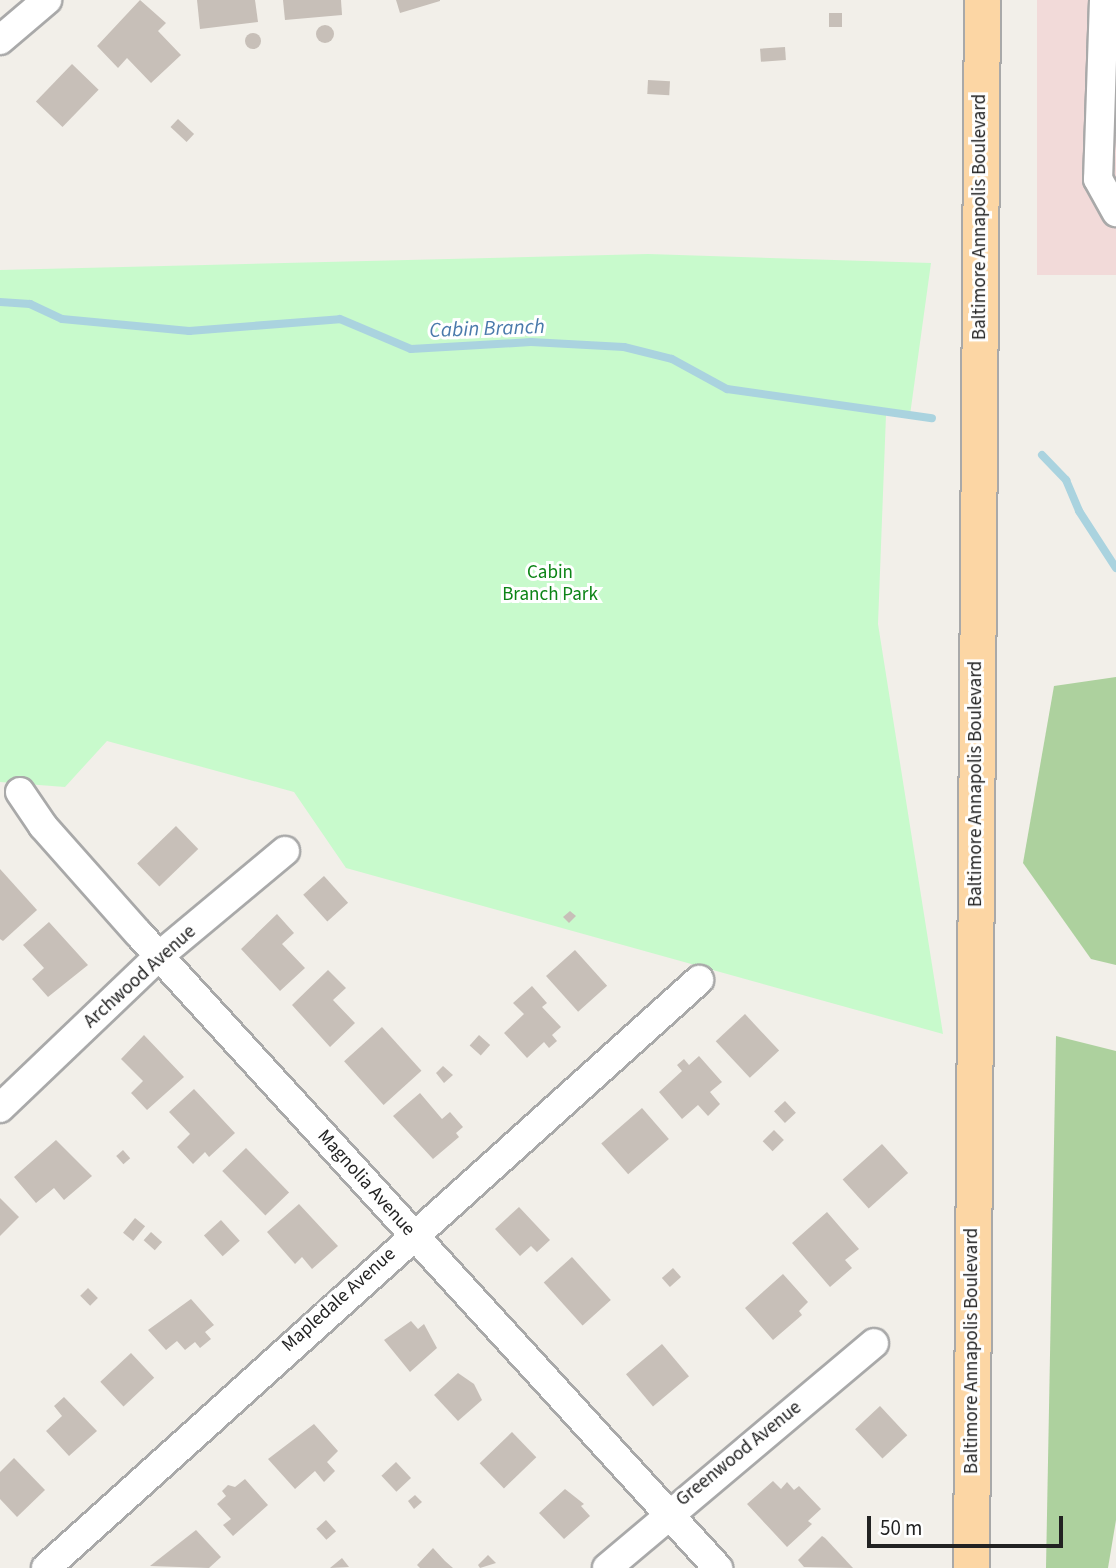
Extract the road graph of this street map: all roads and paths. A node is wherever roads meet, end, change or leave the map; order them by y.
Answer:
1 (47, 0) edge
2 (982, 0) edge
3 (1104, 0) edge
4 (0, 40) edge
5 (1116, 212) edge
6 (20, 792) dead end
7 (285, 851) dead end
8 (159, 956) junction
9 (699, 980) dead end
10 (0, 1108) edge
11 (412, 1234) junction
12 (874, 1343) dead end
13 (667, 1513) junction
14 (46, 1568) edge
15 (607, 1568) edge
16 (718, 1568) edge
17 (971, 1568) edge

1 - 4 street
2 - 17 main road, Baltimore Annapolis Boulevard
3 - 5 street
6 - 8 street, Magnolia Avenue
7 - 8 street, Archwood Avenue
8 - 10 street, Archwood Avenue
8 - 11 street, Magnolia Avenue
9 - 11 street, Mapledale Avenue
11 - 13 street, Magnolia Avenue
11 - 14 street, Mapledale Avenue
12 - 13 street, Greenwood Avenue
13 - 15 street, Greenwood Avenue
13 - 16 street, Magnolia Avenue

